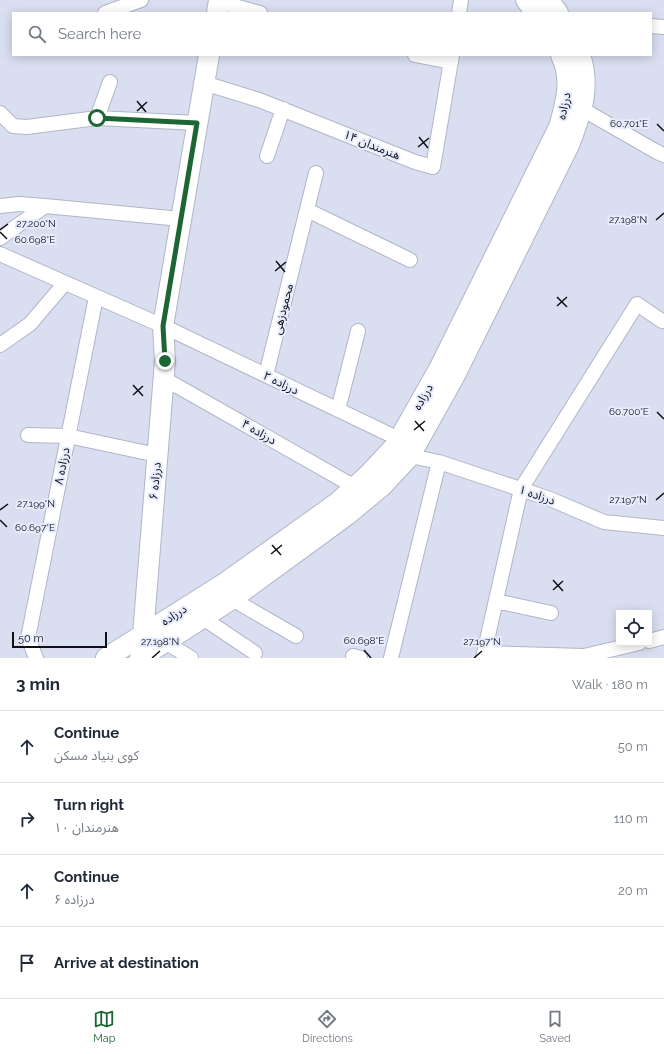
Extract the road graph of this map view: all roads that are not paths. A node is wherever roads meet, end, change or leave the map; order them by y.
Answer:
1 (141, 0) edge
2 (461, 0) edge
3 (526, 0) edge
4 (548, 0) edge
5 (218, 5) edge
6 (108, 12) edge
7 (255, 12) edge
8 (459, 12) edge
9 (535, 12) edge
10 (557, 12) edge
11 (652, 26) edge
12 (664, 27) edge
13 (209, 56) edge
14 (427, 56) edge
15 (451, 58) edge
16 (572, 58) edge
17 (110, 82) dead end
18 (204, 83) junction
19 (283, 109) junction
20 (582, 109) junction
21 (0, 113) edge
22 (97, 118) junction
23 (197, 123) junction
24 (664, 155) edge
25 (267, 156) dead end
26 (316, 173) dead end
27 (0, 206) edge
28 (45, 206) junction
29 (307, 210) junction
30 (181, 219) junction
31 (0, 238) edge
32 (0, 254) edge
33 (410, 260) dead end
34 (65, 283) junction
35 (96, 297) junction
36 (662, 321) dead end
37 (163, 326) junction
38 (358, 331) dead end
39 (0, 345) edge
40 (266, 375) junction
41 (164, 378) junction
42 (338, 410) junction
43 (28, 435) dead end
44 (68, 436) junction
45 (399, 439) junction
46 (157, 455) junction
47 (410, 456) junction
48 (439, 462) junction
49 (355, 487) junction
50 (521, 489) junction
51 (664, 528) edge
52 (232, 599) junction
53 (496, 601) junction
54 (550, 613) dead end
55 (203, 618) junction
56 (143, 635) junction
57 (296, 636) dead end
58 (664, 637) edge
59 (652, 640) edge
60 (165, 642) junction
61 (627, 646) edge
62 (127, 653) edge
63 (255, 653) dead end
64 (484, 656) edge
65 (584, 657) edge
66 (36, 658) edge
67 (106, 658) edge
68 (140, 658) edge
69 (191, 658) edge
70 (391, 658) edge

1 - 6 street
2 - 8 street
3 - 9 main road
4 - 10 main road
5 - 7 street
11 - 12 street
13 - 18 main road, درزاده ۶
14 - 15 street
15 - 19 street, هنرمندان ۱۴
16 - 20 main road, درزاده
16 - 45 main road, درزاده
17 - 22 street
18 - 19 street, هنرمندان ۱۴
18 - 23 main road, درزاده ۶
19 - 25 street
20 - 24 street
20 - 47 main road, درزاده
21 - 22 street
22 - 23 street
23 - 30 main road, درزاده ۶
26 - 29 street, محمودزهی
27 - 28 street
28 - 30 street
28 - 31 street
29 - 33 street
29 - 40 street, محمودزهی
30 - 37 main road, درزاده ۶
32 - 34 street, درزاده ۲
34 - 35 street, درزاده ۲
34 - 39 street
35 - 37 street, درزاده ۲
35 - 44 street, درزاده ۸
36 - 50 street
37 - 40 street, درزاده ۲
37 - 41 main road, درزاده ۶
38 - 42 street
40 - 42 street, درزاده ۲
41 - 46 main road, درزاده ۶
41 - 49 street, درزاده ۴
42 - 45 street, درزاده ۲
43 - 44 street
44 - 46 street
44 - 66 street, درزاده ۸
45 - 49 main road, درزاده
46 - 56 main road, درزاده ۶
47 - 48 street, درزاده ۱
47 - 52 main road, درزاده
48 - 50 street, درزاده ۱
48 - 70 street
49 - 56 main road, درزاده
50 - 51 street, درزاده ۱
50 - 53 street
52 - 55 main road, درزاده
52 - 57 street
53 - 54 street
53 - 64 street
55 - 60 main road, درزاده
55 - 63 street
56 - 62 main road, درزاده
58 - 59 street
60 - 68 main road, درزاده
60 - 69 street
61 - 65 street
62 - 67 main road, درزاده
64 - 65 street

